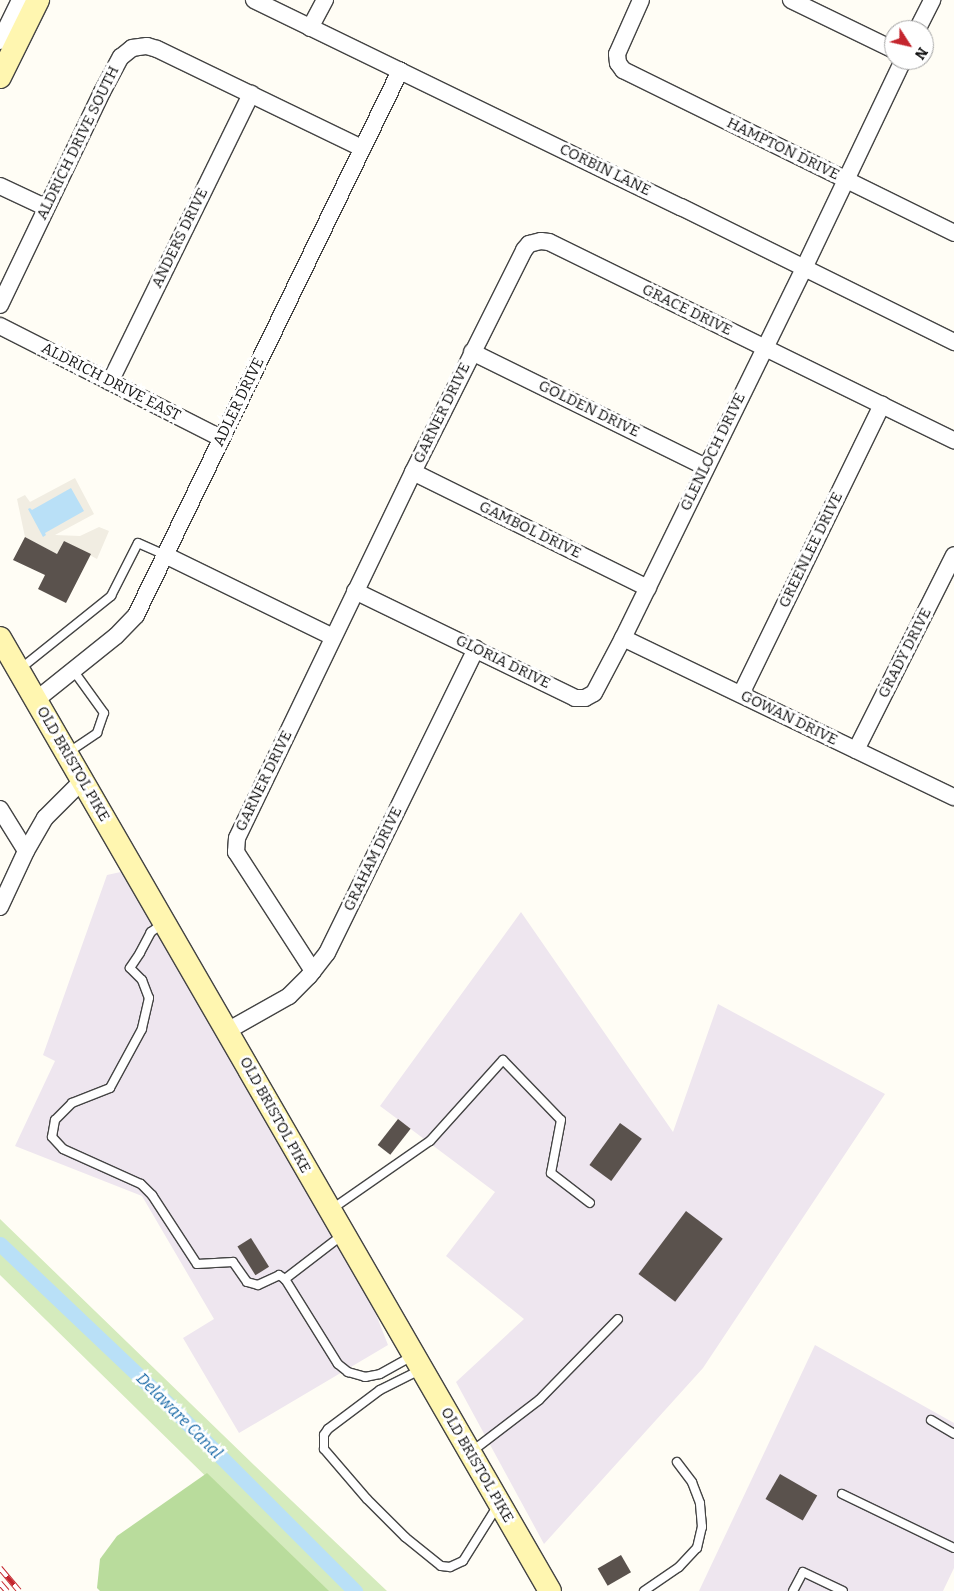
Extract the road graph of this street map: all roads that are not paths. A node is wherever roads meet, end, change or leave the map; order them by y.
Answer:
1 (20, 0) edge
2 (38, 0) edge
3 (254, 0) edge
4 (325, 0) edge
5 (641, 0) edge
6 (791, 0) edge
7 (932, 0) edge
8 (922, 20) edge
9 (310, 28) junction
10 (0, 41) edge
11 (884, 45) edge
12 (897, 70) edge
13 (400, 71) junction
14 (0, 77) edge
15 (251, 94) junction
16 (362, 148) junction
17 (845, 180) junction
18 (0, 186) edge
19 (45, 207) junction
20 (954, 233) edge
21 (804, 268) junction
22 (0, 305) edge
23 (0, 326) edge
24 (954, 342) edge
25 (764, 347) junction
26 (472, 352) junction
27 (110, 382) junction
28 (882, 405) junction
29 (221, 438) junction
30 (954, 440) edge
31 (706, 467) junction
32 (412, 472) junction
33 (165, 555) junction
34 (954, 555) edge
35 (648, 588) junction
36 (355, 591) junction
37 (333, 637) junction
38 (0, 638) edge
39 (623, 638) junction
40 (476, 649) junction
41 (19, 670) junction
42 (73, 670) junction
43 (741, 694) junction
44 (36, 700) junction
45 (856, 750) junction
46 (67, 754) junction
47 (82, 781) junction
48 (954, 797) edge
49 (0, 809) edge
50 (26, 851) junction
51 (0, 907) edge
52 (164, 922) junction
53 (314, 971) junction
54 (228, 1031) junction
55 (590, 1203) dead end
56 (330, 1211) junction
57 (343, 1234) junction
58 (285, 1279) junction
59 (618, 1319) dead end
60 (418, 1362) junction
61 (931, 1420) dead end
62 (954, 1434) edge
63 (470, 1453) junction
64 (678, 1462) dead end
65 (842, 1494) dead end
66 (499, 1503) junction
67 (954, 1548) edge
68 (550, 1591) edge
69 (644, 1591) edge
70 (793, 1591) edge
71 (843, 1591) edge

1 - 10 street
2 - 14 main road
3 - 9 street, CORBIN LANE
4 - 9 street
5 - 17 street, HAMPTON DRIVE
6 - 11 street
7 - 8 street
9 - 13 street, CORBIN LANE
12 - 17 street, GLENLOCH DRIVE
13 - 16 street, ADLER DRIVE
13 - 21 street, CORBIN LANE
15 - 16 street, ALDRICH DRIVE SOUTH
15 - 19 street, ALDRICH DRIVE SOUTH
15 - 27 street, ANDERS DRIVE
16 - 29 street, ADLER DRIVE
17 - 20 street, HAMPTON DRIVE
17 - 21 street, GLENLOCH DRIVE
18 - 19 street
19 - 22 street, ALDRICH DRIVE SOUTH
21 - 24 street, CORBIN LANE
21 - 25 street, GLENLOCH DRIVE
23 - 27 street, ALDRICH DRIVE EAST
25 - 26 street, GRACE DRIVE
25 - 28 street, GRACE DRIVE
25 - 31 street, GLENLOCH DRIVE
26 - 31 street, GOLDEN DRIVE
26 - 32 street, GARNER DRIVE
27 - 29 street, ALDRICH DRIVE EAST
28 - 30 street, GRACE DRIVE
28 - 43 street, GREENLEE DRIVE
29 - 33 street, ADLER DRIVE
31 - 35 street, GLENLOCH DRIVE
32 - 35 street, GAMBOL DRIVE
32 - 36 street, GARNER DRIVE
33 - 37 street
33 - 41 lane
33 - 42 street, ADLER DRIVE
34 - 45 street, GRADY DRIVE
35 - 39 street, GLENLOCH DRIVE
36 - 37 street, GARNER DRIVE
36 - 40 street, GLORIA DRIVE
37 - 53 street, GARNER DRIVE
38 - 41 main road, OLD BRISTOL PIKE
39 - 40 street, GLORIA DRIVE
39 - 43 street, GOWAN DRIVE
40 - 53 street, GRAHAM DRIVE
41 - 44 main road, OLD BRISTOL PIKE
42 - 44 street, ADLER DRIVE
42 - 46 lane
43 - 45 street, GOWAN DRIVE
44 - 46 main road, OLD BRISTOL PIKE
45 - 48 street, GOWAN DRIVE
46 - 47 main road, OLD BRISTOL PIKE
47 - 50 street
47 - 52 main road, OLD BRISTOL PIKE
49 - 50 street
50 - 51 street
52 - 54 main road, OLD BRISTOL PIKE
52 - 58 lane
53 - 54 street, GRAHAM DRIVE
54 - 56 main road, OLD BRISTOL PIKE
55 - 56 lane
56 - 57 main road, OLD BRISTOL PIKE
57 - 58 lane
57 - 60 main road, OLD BRISTOL PIKE
58 - 60 lane
59 - 63 lane
60 - 63 main road, OLD BRISTOL PIKE
60 - 66 lane
61 - 62 lane
63 - 66 main road, OLD BRISTOL PIKE
64 - 69 lane
65 - 67 lane
66 - 68 main road, OLD BRISTOL PIKE
70 - 71 lane

